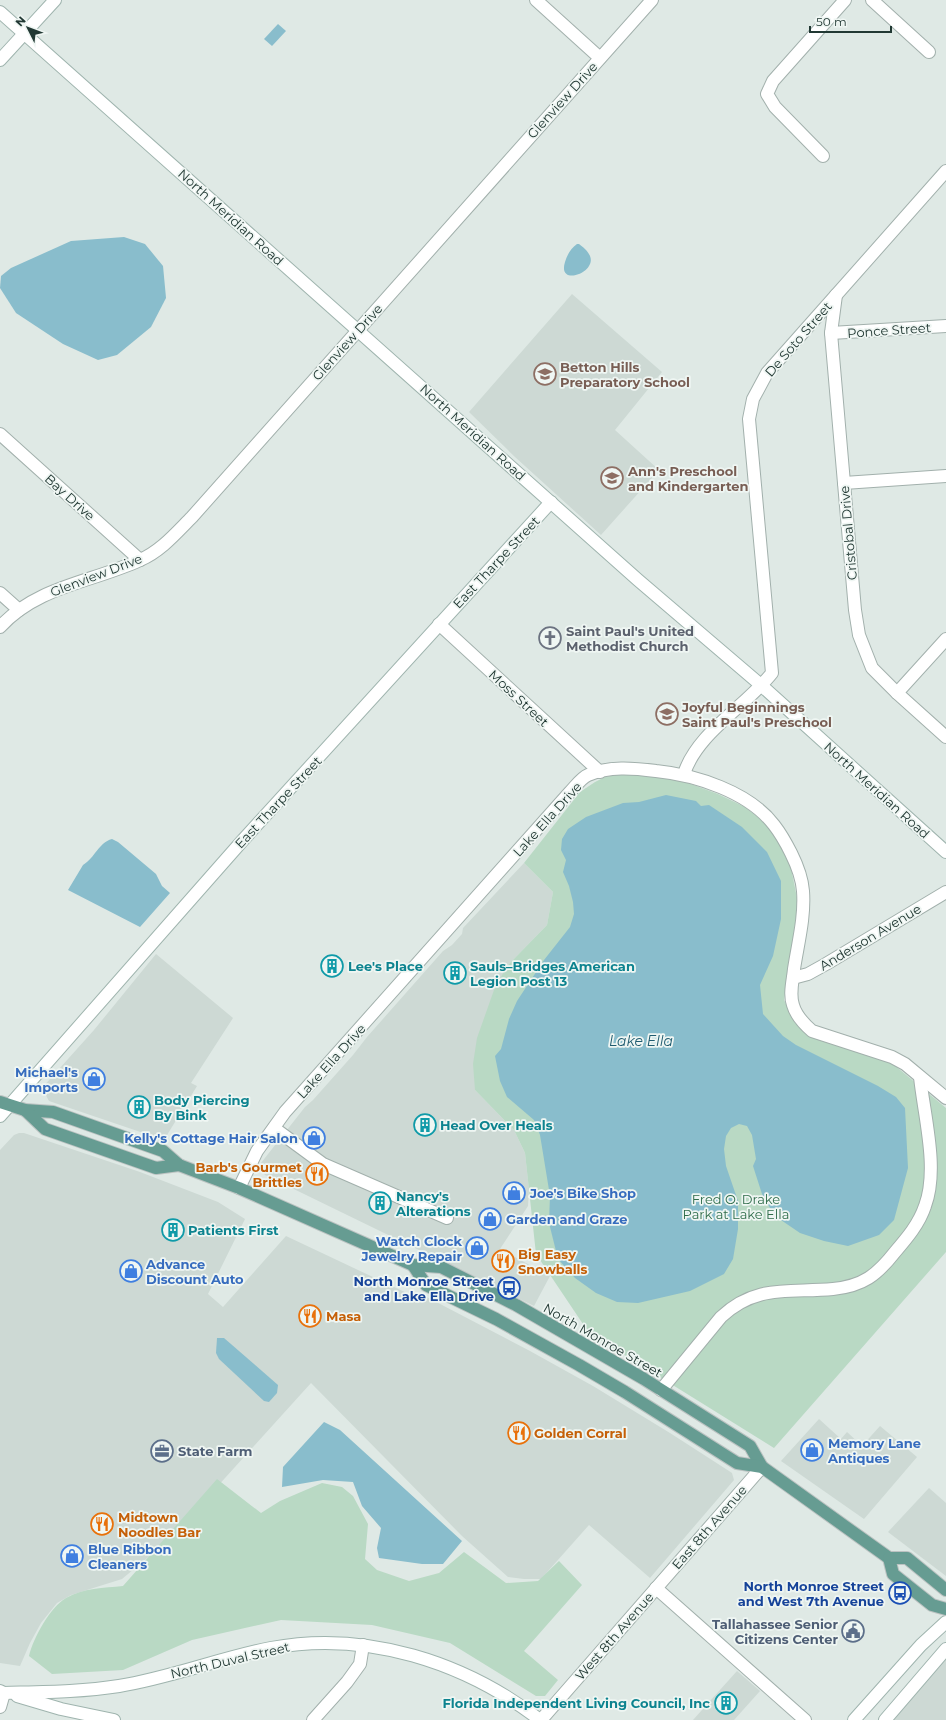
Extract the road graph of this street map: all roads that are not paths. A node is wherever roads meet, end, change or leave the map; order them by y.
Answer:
1 (55, 0) edge
2 (536, 0) edge
3 (652, 0) edge
4 (845, 0) edge
5 (872, 0) edge
6 (0, 12) edge
7 (23, 34) junction
8 (930, 52) dead end
9 (600, 58) junction
10 (0, 60) edge
11 (823, 156) dead end
12 (946, 171) edge
13 (836, 295) junction
14 (946, 326) edge
15 (358, 329) junction
16 (831, 333) junction
17 (0, 434) edge
18 (946, 476) edge
19 (844, 483) junction
20 (551, 502) junction
21 (140, 560) junction
22 (0, 593) edge
23 (19, 610) junction
24 (439, 624) junction
25 (0, 626) edge
26 (946, 639) edge
27 (762, 686) junction
28 (897, 693) junction
29 (946, 737) edge
30 (600, 772) junction
31 (684, 774) junction
32 (946, 852) edge
33 (946, 892) edge
34 (793, 978) junction
35 (920, 1077) junction
36 (946, 1098) edge
37 (5, 1103) edge
38 (25, 1110) junction
39 (0, 1116) edge
40 (274, 1128) junction
41 (179, 1165) junction
42 (239, 1188) junction
43 (447, 1218) dead end
44 (413, 1265) junction
45 (661, 1390) junction
46 (647, 1405) junction
47 (762, 1467) junction
48 (890, 1558) junction
49 (656, 1588) junction
50 (946, 1590) edge
51 (946, 1609) edge
52 (946, 1622) edge
53 (363, 1645) junction
54 (946, 1650) edge
55 (901, 1668) junction
56 (917, 1682) junction
57 (2, 1692) edge
58 (0, 1707) edge
59 (114, 1720) edge
60 (313, 1720) edge
61 (540, 1720) edge
62 (805, 1720) edge
63 (854, 1720) edge
64 (885, 1720) edge

1 - 7 street
2 - 9 street
3 - 9 street, Glenview Drive
4 - 11 street
5 - 8 street
6 - 7 street, North Meridian Road
7 - 10 street
7 - 15 street, North Meridian Road
9 - 15 street, Glenview Drive
12 - 13 street, De Soto Street
13 - 16 street, Cristobal Drive
13 - 27 street, De Soto Street
14 - 16 street, Ponce Street
15 - 20 street, North Meridian Road
15 - 21 street, Glenview Drive
16 - 19 street, Cristobal Drive
17 - 21 street, Bay Drive
18 - 19 street
19 - 28 street, Cristobal Drive
20 - 24 street, East Tharpe Street
20 - 27 street, North Meridian Road
21 - 23 street, Glenview Drive
22 - 23 street
23 - 25 street, Glenview Drive
24 - 30 street, Moss Street
24 - 37 street, East Tharpe Street
26 - 28 street
27 - 31 street, De Soto Street
27 - 32 street, North Meridian Road
28 - 29 street, Cristobal Drive
30 - 31 street, Lake Ella Drive
30 - 40 street, Lake Ella Drive
31 - 34 street, Lake Ella Drive
33 - 34 street, Anderson Avenue
34 - 35 street, Lake Ella Drive
35 - 36 street, Lake Ella Drive
35 - 45 street
37 - 38 main road, North Monroe Street
37 - 39 street, East Tharpe Street
38 - 41 main road, North Monroe Street
38 - 41 main road, North Monroe Street
40 - 42 street, Lake Ella Drive
40 - 43 street
41 - 42 main road, North Monroe Street
42 - 44 main road, North Monroe Street
44 - 45 main road, North Monroe Street
44 - 46 main road, North Monroe Street
45 - 46 main road
45 - 47 main road, North Monroe Street
46 - 47 main road, North Monroe Street
47 - 48 main road, North Monroe Street
47 - 49 street, East 8th Avenue
48 - 50 main road, North Monroe Street
48 - 51 main road
49 - 61 street, West 8th Avenue
49 - 62 street
52 - 55 street
53 - 57 street, North Duval Street
53 - 60 street
53 - 61 street, North Duval Street
54 - 56 street
55 - 56 street
55 - 63 street
56 - 64 street
57 - 58 street
57 - 59 street

